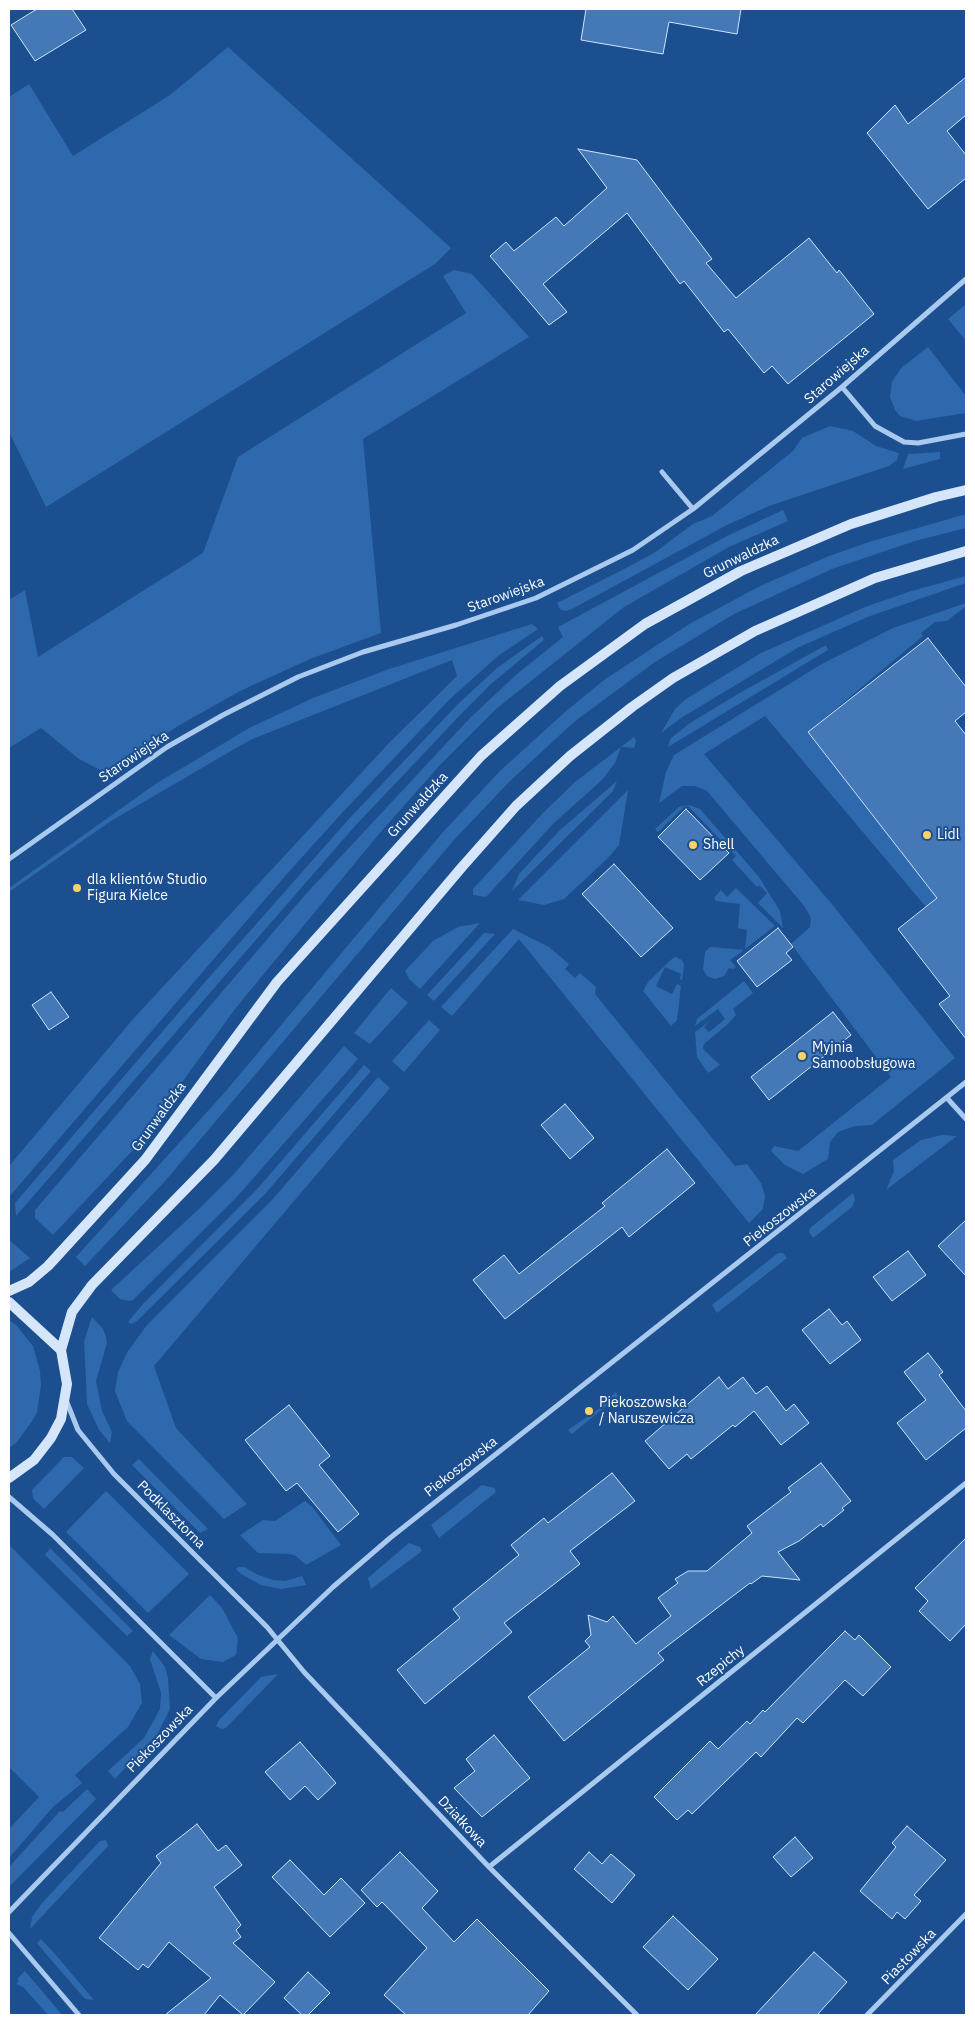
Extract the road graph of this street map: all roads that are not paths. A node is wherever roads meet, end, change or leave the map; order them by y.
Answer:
1 (966, 279) edge
2 (842, 386) junction
3 (966, 434) edge
4 (662, 472) dead end
5 (966, 490) edge
6 (693, 509) junction
7 (966, 551) edge
8 (9, 859) edge
9 (966, 1082) edge
10 (947, 1098) junction
11 (966, 1119) edge
12 (9, 1291) edge
13 (9, 1302) edge
14 (61, 1350) junction
15 (66, 1398) junction
16 (9, 1478) edge
17 (966, 1483) edge
18 (9, 1497) edge
19 (276, 1639) junction
20 (216, 1698) junction
21 (489, 1867) junction
22 (9, 1912) edge
23 (966, 1914) edge
24 (9, 1933) edge
25 (79, 2015) edge
26 (637, 2015) edge
27 (867, 2015) edge

1 - 2 street, Starowiejska
2 - 3 street
2 - 6 street, Starowiejska
4 - 6 street
5 - 12 main road, Grunwaldzka
6 - 8 street, Starowiejska
7 - 14 main road
9 - 10 street, Piekoszowska
10 - 11 street
10 - 19 street, Piekoszowska
13 - 14 main road
14 - 15 main road
15 - 16 main road
15 - 19 street, Podklasztorna
17 - 21 street, Rzepichy
18 - 20 street
19 - 20 street, Piekoszowska
19 - 21 street, Działkowa
20 - 22 street, Piekoszowska
21 - 26 street, Działkowa
23 - 27 street, Piastowska
24 - 25 street

